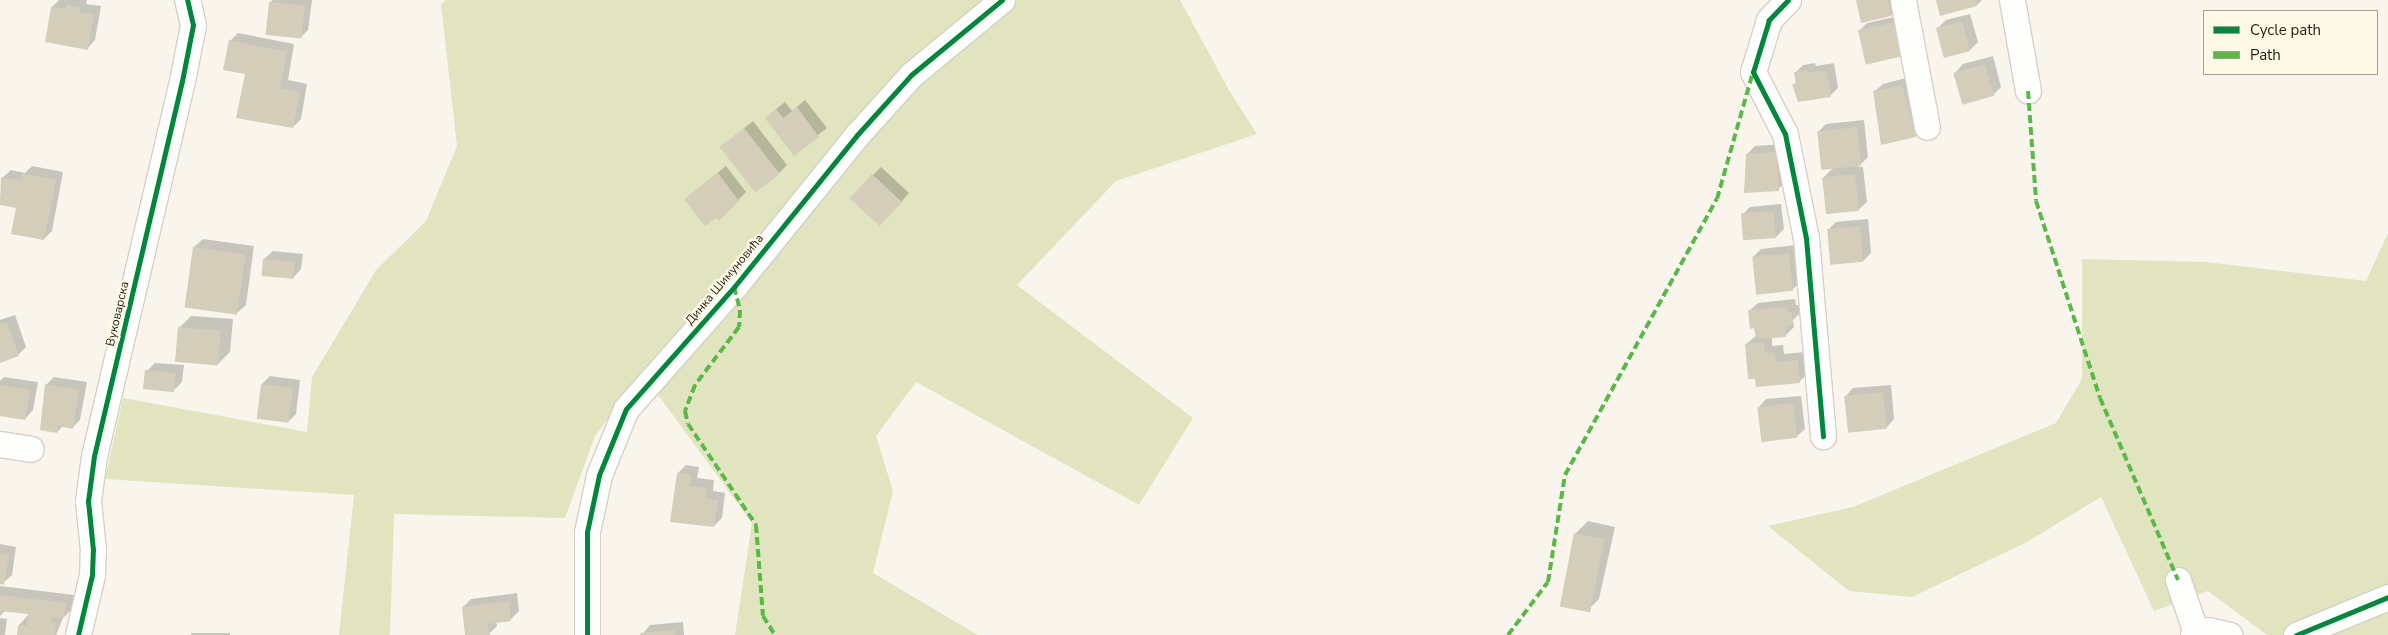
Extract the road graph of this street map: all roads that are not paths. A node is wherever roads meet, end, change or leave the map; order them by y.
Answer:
1 (187, 0) edge
2 (1002, 0) edge
3 (1788, 0) edge
4 (1903, 0) edge
5 (2012, 0) edge
6 (2028, 92) dead end
7 (1927, 127) dead end
8 (1823, 436) dead end
9 (0, 444) edge
10 (30, 449) dead end
11 (2178, 580) dead end
12 (2388, 596) edge
13 (2195, 634) edge
14 (78, 635) edge
15 (586, 635) edge
16 (2229, 635) edge
17 (2296, 635) edge

1 - 14 street, Вуковарска
2 - 15 street, Динка Шимуновића
3 - 8 street
4 - 7 street
5 - 6 street
9 - 10 street
11 - 13 street
12 - 17 street
13 - 16 street

